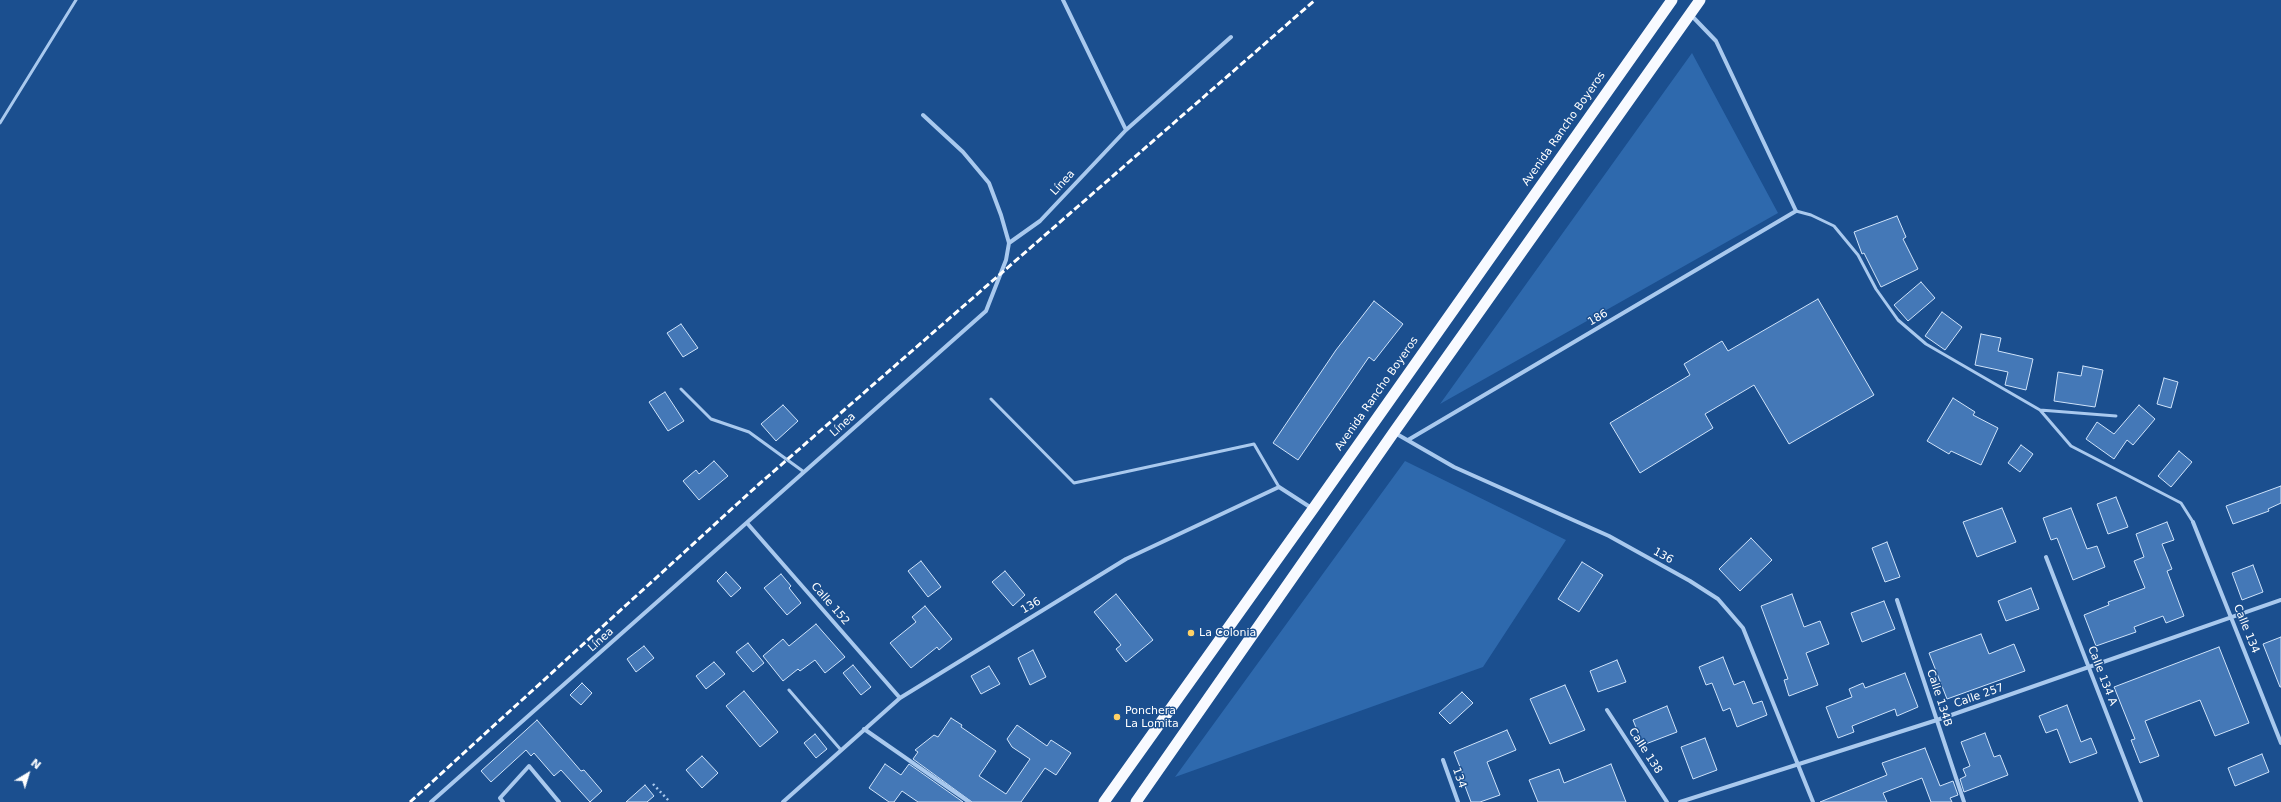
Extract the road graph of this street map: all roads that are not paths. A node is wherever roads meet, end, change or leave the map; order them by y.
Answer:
1 (76, 0) edge
2 (1063, 0) edge
3 (1672, 0) edge
4 (1700, 0) edge
5 (1690, 14) junction
6 (1231, 37) dead end
7 (923, 115) dead end
8 (0, 123) edge
9 (1126, 130) junction
10 (1796, 211) junction
11 (1009, 242) junction
12 (681, 389) dead end
13 (991, 399) dead end
14 (2040, 410) junction
15 (2116, 416) dead end
16 (1394, 432) junction
17 (1408, 440) junction
18 (804, 472) junction
19 (1279, 487) junction
20 (1313, 509) junction
21 (2193, 522) joint
22 (747, 523) junction
23 (2046, 557) dead end
24 (1897, 600) dead end
25 (2281, 600) edge
26 (2231, 617) junction
27 (2090, 668) junction
28 (789, 690) dead end
29 (900, 698) junction
30 (1607, 710) dead end
31 (1937, 720) junction
32 (864, 729) junction
33 (2281, 743) edge
34 (841, 750) junction
35 (1443, 760) dead end
36 (1798, 763) junction
37 (431, 802) edge
38 (503, 802) edge
39 (559, 802) edge
40 (784, 802) edge
41 (969, 802) edge
42 (1104, 802) edge
43 (1136, 802) edge
44 (1458, 802) edge
45 (1667, 802) edge
46 (1680, 802) edge
47 (1813, 802) edge
48 (1964, 802) edge
49 (2141, 802) edge

1 - 8 lane
2 - 9 street
3 - 20 highway, Avenida Rancho Boyeros
4 - 5 highway
5 - 10 street
5 - 16 highway
6 - 9 street, Línea
7 - 11 street
9 - 11 street, Línea
10 - 14 lane
10 - 17 street, 186
11 - 18 street, Línea
12 - 18 lane
13 - 19 lane
14 - 15 lane
14 - 21 lane
16 - 17 street, 136
16 - 43 highway
17 - 36 street, 136
18 - 22 street, Línea
19 - 20 street
19 - 29 street, 136
20 - 42 highway, Avenida Rancho Boyeros
21 - 26 street, Calle 134
22 - 29 street, Calle 152
22 - 37 street, Línea
23 - 27 street, Calle 134 A
24 - 31 street, Calle 134B
25 - 26 street, Calle 257
26 - 27 street, Calle 257
26 - 33 street, Calle 134
27 - 31 street, Calle 257
27 - 49 street, Calle 134 A
28 - 34 lane
29 - 32 street, 136
30 - 45 street, Calle 138
31 - 36 street, Calle 257
31 - 48 street, Calle 134B
32 - 34 street, 136
32 - 41 street
34 - 40 street, 136
35 - 44 street, 134
36 - 46 street, Calle 257
36 - 47 street, 136
38 - 39 street

